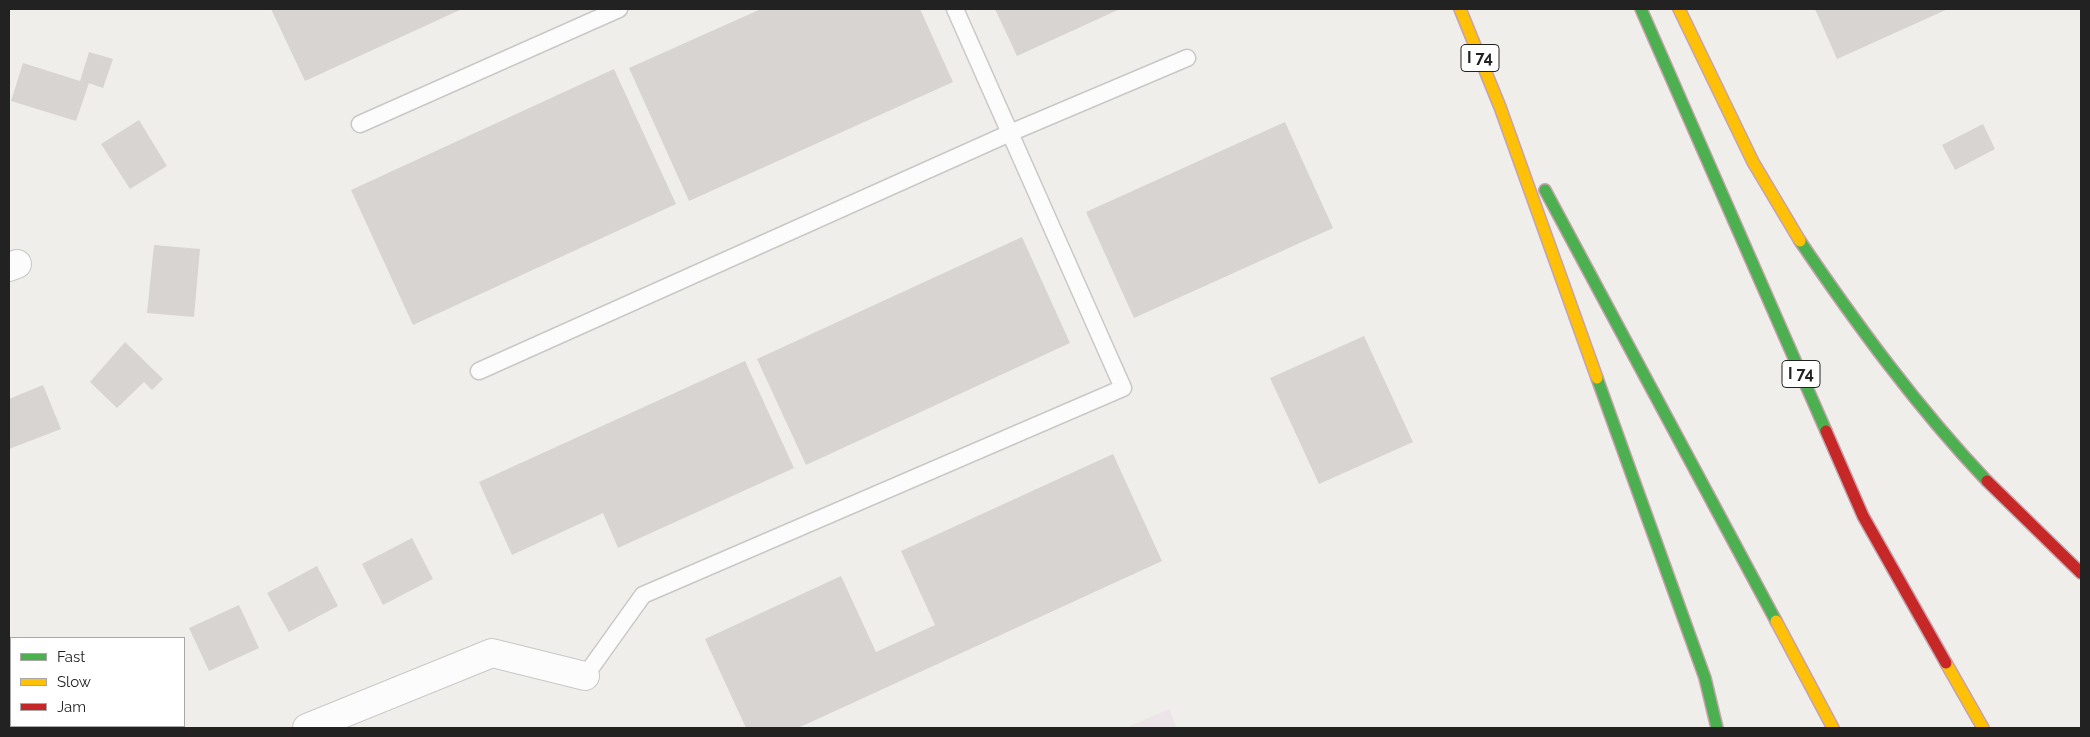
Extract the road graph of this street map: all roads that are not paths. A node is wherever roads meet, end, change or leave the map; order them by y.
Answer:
1 (619, 9) edge
2 (955, 9) edge
3 (1460, 9) edge
4 (1641, 9) edge
5 (1679, 9) edge
6 (1188, 58) dead end
7 (1500, 107) junction
8 (360, 124) dead end
9 (1010, 132) junction
10 (479, 371) dead end
11 (2081, 573) edge
12 (585, 676) joint
13 (307, 728) edge
14 (1717, 728) edge
15 (1833, 728) edge
16 (1984, 728) edge

1 - 8 lane
2 - 9 lane
3 - 7 highway, I 74
4 - 16 highway, I 74
5 - 11 highway
6 - 9 lane
7 - 14 highway
7 - 15 highway, I 74
9 - 10 lane
9 - 12 lane
12 - 13 street

